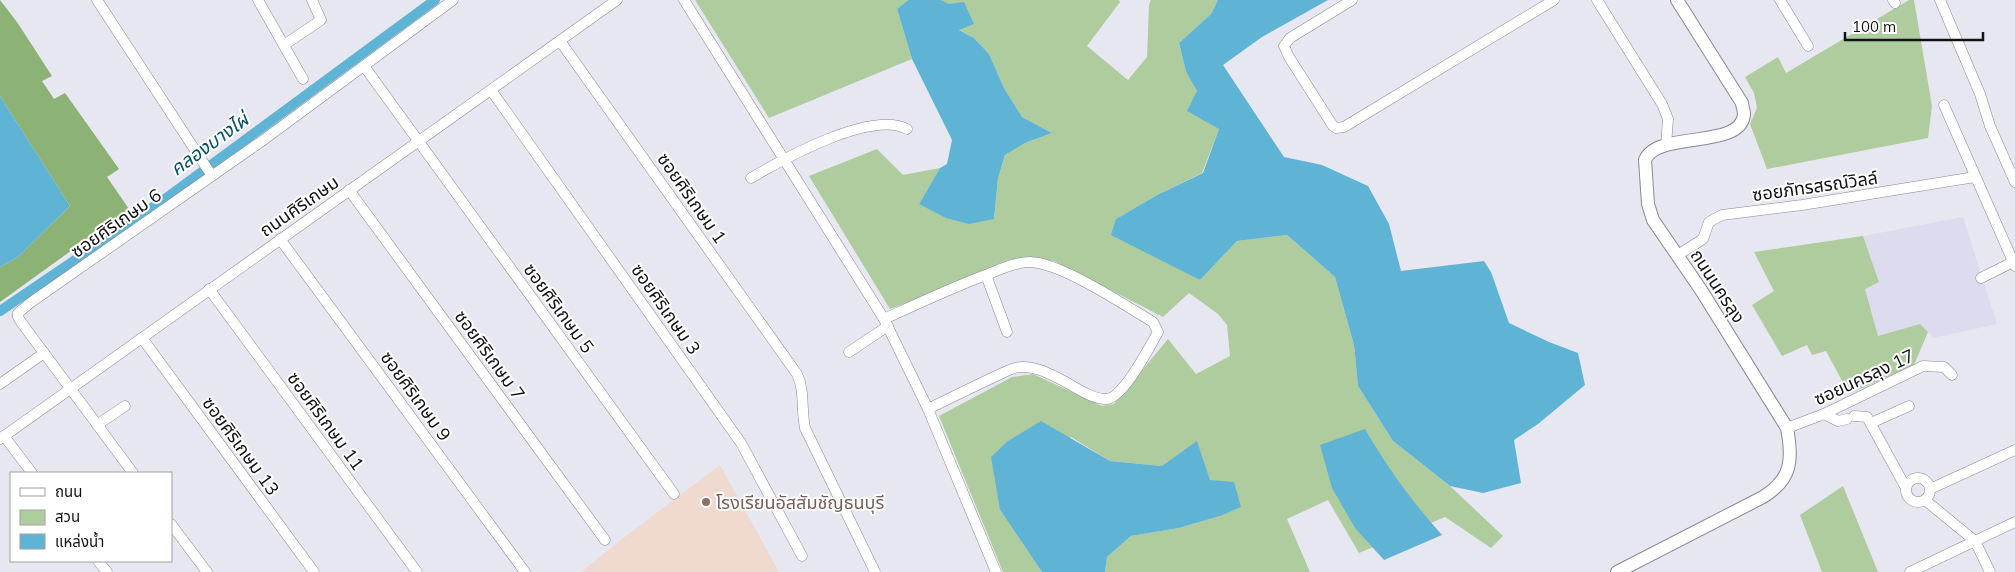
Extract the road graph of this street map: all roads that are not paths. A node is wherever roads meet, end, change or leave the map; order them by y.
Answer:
1 (97, 0) edge
2 (258, 0) edge
3 (312, 0) edge
4 (453, 0) edge
5 (618, 0) edge
6 (684, 0) edge
7 (1352, 0) edge
8 (1554, 0) edge
9 (1598, 0) edge
10 (1677, 0) edge
11 (1780, 0) edge
12 (1940, 0) edge
13 (560, 40) junction
14 (284, 45) junction
15 (1808, 46) dead end
16 (364, 66) junction
17 (302, 79) dead end
18 (491, 90) junction
19 (1944, 105) dead end
20 (907, 128) dead end
21 (418, 140) junction
22 (1666, 146) junction
23 (784, 158) junction
24 (210, 174) junction
25 (1975, 177) junction
26 (751, 178) dead end
27 (2015, 182) edge
28 (349, 190) junction
29 (280, 239) junction
30 (1678, 255) junction
31 (2014, 264) edge
32 (986, 275) junction
33 (1981, 278) dead end
34 (209, 290) junction
35 (886, 322) junction
36 (1007, 332) dead end
37 (142, 338) junction
38 (849, 352) dead end
39 (44, 353) junction
40 (1952, 375) dead end
41 (0, 384) edge
42 (70, 388) junction
43 (125, 406) dead end
44 (1909, 406) dead end
45 (928, 409) junction
46 (1824, 414) junction
47 (1870, 423) junction
48 (97, 425) junction
49 (1787, 428) junction
50 (2, 438) edge
51 (2015, 450) edge
52 (31, 472) edge
53 (132, 472) edge
54 (1906, 488) junction
55 (1930, 489) junction
56 (674, 494) dead end
57 (1925, 500) junction
58 (2015, 522) edge
59 (172, 525) edge
60 (605, 540) dead end
61 (1975, 541) junction
62 (802, 556) dead end
63 (99, 562) edge
64 (107, 572) edge
65 (207, 572) edge
66 (314, 572) edge
67 (417, 572) edge
68 (525, 572) edge
69 (875, 572) edge
70 (996, 572) edge
71 (1617, 572) edge
72 (1910, 572) edge
73 (1990, 572) edge

1 - 24 street
2 - 14 street
3 - 14 street
4 - 16 street, ซอยศิริเกษม 6
5 - 13 street, ถนนศิริเกษม
6 - 23 street
7 - 8 street
9 - 22 street
10 - 22 street, ถนนนครลุง
11 - 15 street
12 - 27 street
13 - 18 street, ถนนศิริเกษม
13 - 69 street, ซอยศิริเกษม 1
14 - 17 street
16 - 21 street, ซอยศิริเกษม 5
16 - 24 street, ซอยศิริเกษม 6
18 - 21 street, ถนนศิริเกษม
18 - 62 street, ซอยศิริเกษม 3
19 - 25 street
20 - 23 street
21 - 28 street, ถนนศิริเกษม
21 - 56 street, ซอยศิริเกษม 5
22 - 30 street, ถนนนครลุง
23 - 26 street
23 - 35 street
24 - 39 street, ซอยศิริเกษม 6
25 - 30 street, ซอยภัทรสรณ์วิลล์
25 - 31 street
28 - 29 street, ถนนศิริเกษม
28 - 60 street, ซอยศิริเกษม 7
29 - 34 street, ถนนศิริเกษม
29 - 68 street, ซอยศิริเกษม 9
30 - 49 street, ถนนนครลุง
31 - 33 street
32 - 35 street
32 - 36 street
32 - 45 street
34 - 37 street, ถนนศิริเกษม
34 - 67 street, ซอยศิริเกษม 11
35 - 38 street
35 - 45 street
37 - 42 street, ถนนศิริเกษม
37 - 66 street, ซอยศิริเกษม 13
39 - 41 street
39 - 42 street, ซอยศิริเกษม 6
40 - 46 street, ซอยนครลุง 17
42 - 48 street, ซอยศิริเกษม 6
42 - 50 street, ถนนศิริเกษม
43 - 48 street
44 - 47 street
45 - 70 street
46 - 47 street
46 - 49 street, ซอยนครลุง 17
47 - 54 street
48 - 53 street, ซอยศิริเกษม 6
49 - 71 street, ถนนนครลุง
50 - 52 street
51 - 55 street
54 - 55 street
54 - 57 street
55 - 57 street
57 - 61 street
58 - 61 street
59 - 65 street
61 - 72 street
61 - 73 street
63 - 64 street

